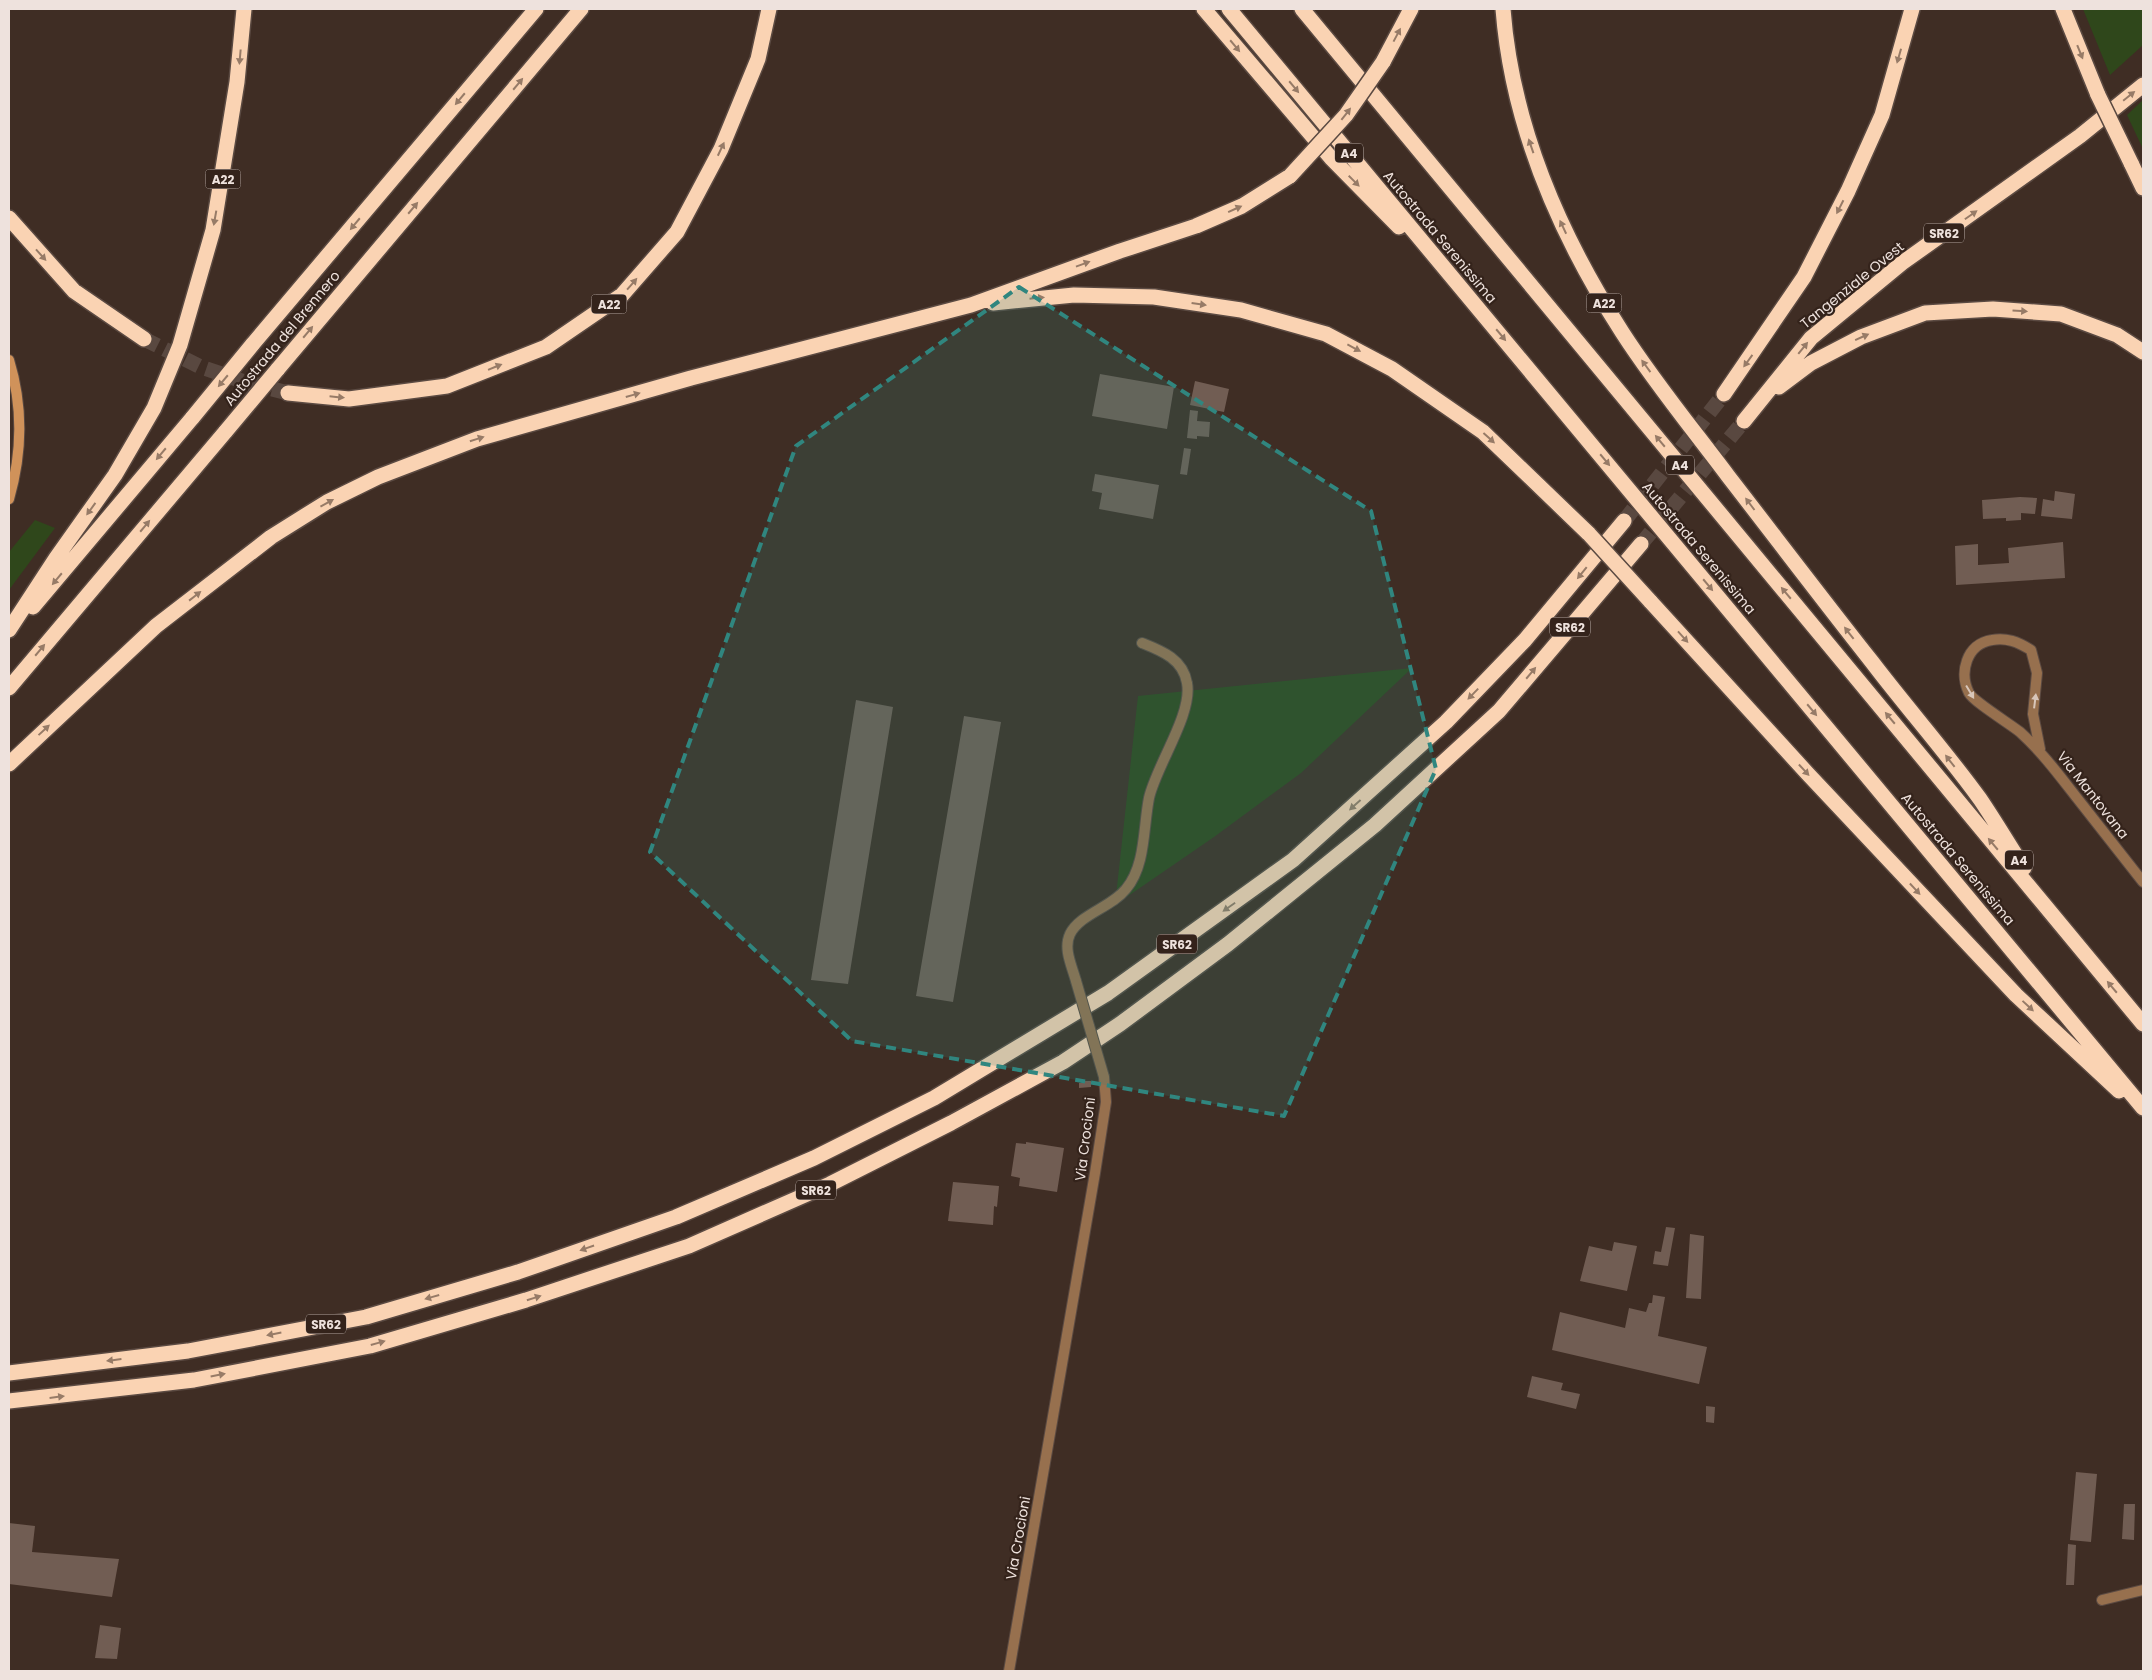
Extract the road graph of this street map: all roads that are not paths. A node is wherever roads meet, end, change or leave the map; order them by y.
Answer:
1 (244, 9) edge
2 (536, 9) edge
3 (580, 9) edge
4 (769, 9) edge
5 (1204, 9) edge
6 (1229, 9) edge
7 (1302, 9) edge
8 (1411, 9) edge
9 (1503, 9) edge
10 (1912, 9) edge
11 (2063, 9) edge
12 (2143, 85) edge
13 (2143, 188) edge
14 (9, 218) edge
15 (1470, 298) junction
16 (971, 305) junction
17 (144, 340) tunnel mouth
18 (2143, 352) edge
19 (9, 360) edge
20 (288, 392) tunnel mouth
21 (1724, 394) tunnel mouth
22 (1761, 399) junction
23 (1675, 405) joint
24 (1744, 421) tunnel mouth
25 (9, 499) edge
26 (1624, 521) tunnel mouth
27 (1641, 544) tunnel mouth
28 (9, 630) edge
29 (9, 636) edge
30 (1142, 643) dead end
31 (9, 688) edge
32 (2040, 749) junction
33 (9, 764) edge
34 (2143, 882) edge
35 (2058, 922) junction
36 (2143, 1024) edge
37 (2143, 1108) edge
38 (2143, 1113) edge
39 (9, 1373) edge
40 (9, 1401) edge
41 (2143, 1590) edge
42 (2102, 1600) dead end
43 (1009, 1671) edge

1 -> 28 highway, A22
2 -> 29 highway, Autostrada del Brennero, bridge
31 -> 3 highway, Autostrada del Brennero, bridge
20 -> 4 highway, A22
5 -> 15 highway
6 -> 15 highway, Autostrada Serenissima / A4
35 -> 7 highway, A4
16 -> 8 highway, bridge
23 -> 9 highway, A22
10 -> 21 highway, Tangenziale Ovest
11 -> 13 highway, bridge
22 -> 12 highway, Tangenziale Ovest / SR62
14 -> 17 highway
15 -> 37 highway, Autostrada Serenissima / A4
33 -> 16 highway
16 -> 38 highway, bridge
22 -> 18 highway
19 - 25 street
22 - 24 highway, Tangenziale Ovest / SR62
35 -> 23 highway, A4
26 -> 39 highway, SR62
40 -> 27 highway, SR62
30 - 43 street, Via Crocioni, bridge
32 -> 32 street, Via Mantovana
32 - 34 street, Via Mantovana
36 -> 35 highway, A4
41 - 42 street

